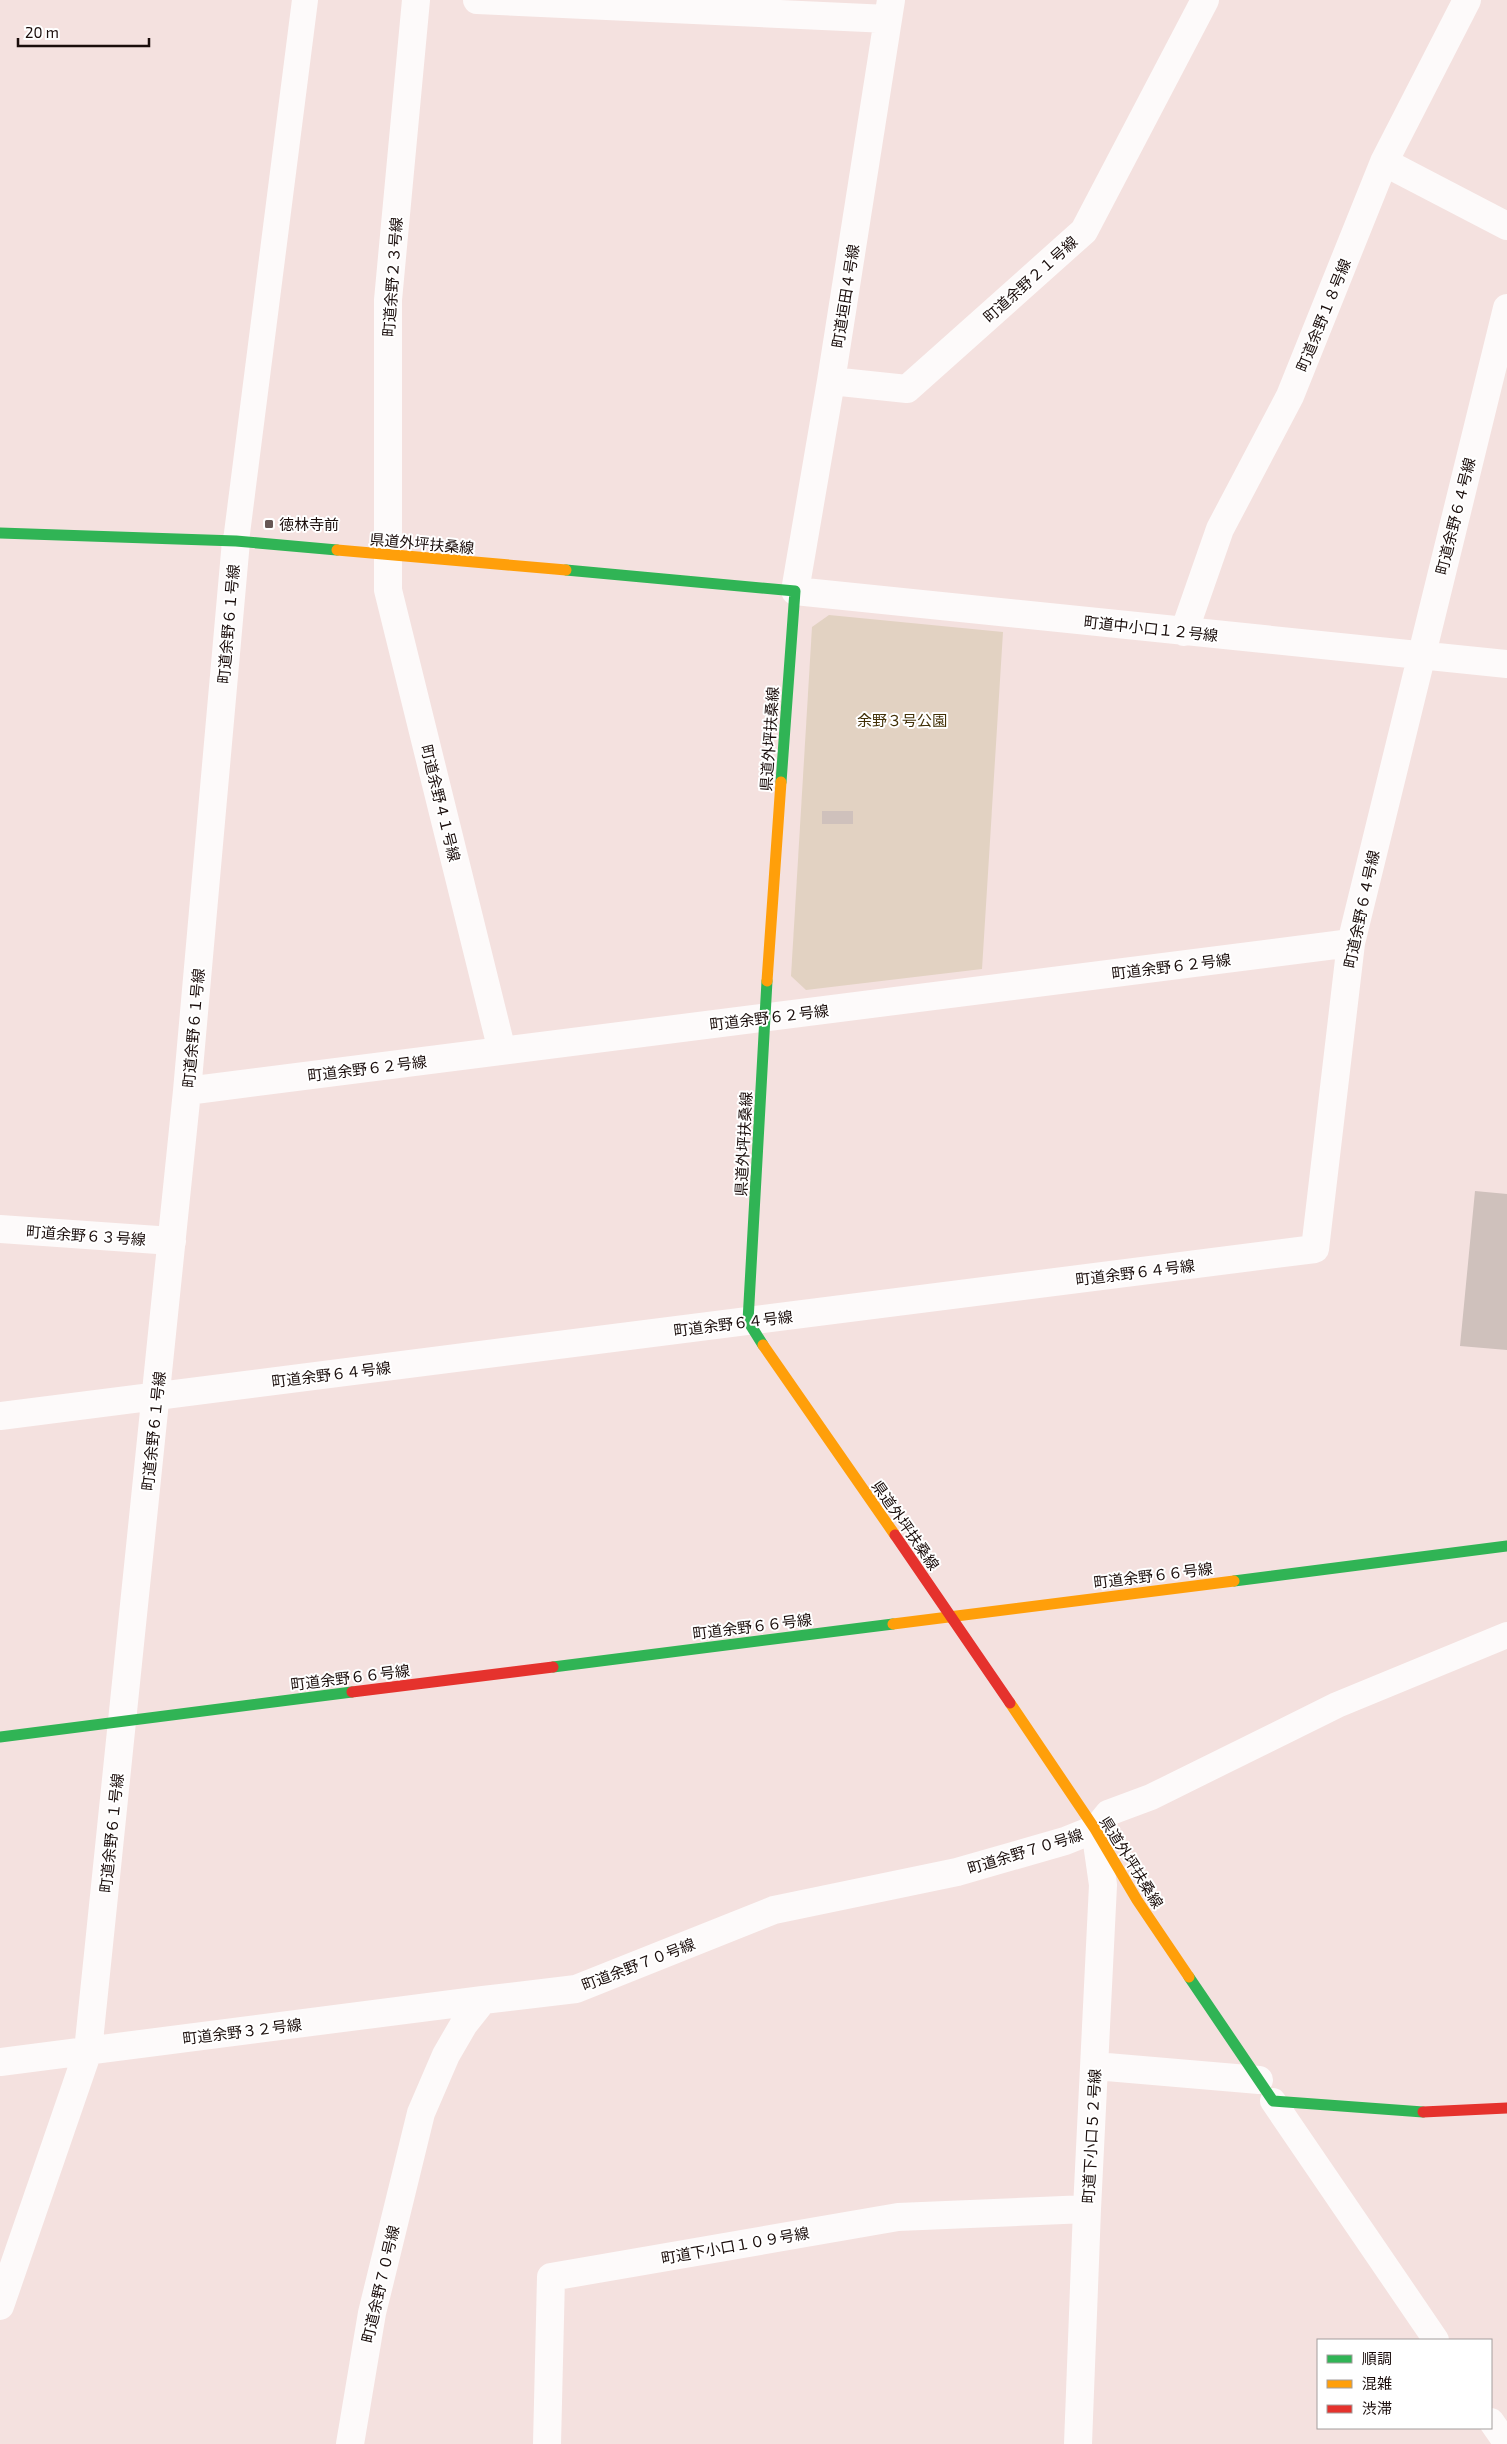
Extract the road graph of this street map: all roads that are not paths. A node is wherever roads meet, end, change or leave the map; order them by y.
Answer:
1 (304, 0) edge
2 (416, 0) edge
3 (477, 0) edge
4 (1204, 0) edge
5 (1467, 0) edge
6 (889, 10) edge
7 (1384, 162) junction
8 (1507, 226) edge
9 (1507, 308) edge
10 (831, 382) junction
11 (0, 532) edge
12 (236, 541) junction
13 (389, 555) junction
14 (794, 591) junction
15 (1184, 632) junction
16 (1421, 656) junction
17 (1507, 664) edge
18 (1351, 943) junction
19 (764, 1018) junction
20 (502, 1051) junction
21 (187, 1090) junction
22 (0, 1228) edge
23 (172, 1241) junction
24 (748, 1321) junction
25 (156, 1396) junction
26 (0, 1416) edge
27 (1507, 1546) edge
28 (952, 1616) junction
29 (1507, 1635) edge
30 (123, 1720) junction
31 (0, 1737) edge
32 (1094, 1829) junction
33 (483, 2000) junction
34 (88, 2051) junction
35 (0, 2062) edge
36 (1094, 2066) junction
37 (1266, 2091) junction
38 (1507, 2108) edge
39 (1087, 2209) junction
40 (0, 2306) edge
41 (1435, 2339) edge
42 (1492, 2422) edge
43 (350, 2444) edge
44 (547, 2444) edge
45 (1078, 2444) edge
46 (1507, 2444) edge

1 - 12 lane
2 - 13 street, 町道余野２３号線
3 - 6 street
4 - 10 street, 町道余野２１号線
5 - 7 street, 町道余野１８号線
6 - 10 street, 町道垣田４号線
7 - 8 street
7 - 15 street, 町道余野１８号線
9 - 16 street, 町道余野６４号線
10 - 14 street, 町道垣田４号線
11 - 12 main road, 県道外坪扶桑線
12 - 13 main road, 県道外坪扶桑線
12 - 21 street, 町道余野６１号線
13 - 14 main road, 県道外坪扶桑線
13 - 20 street, 町道余野４１号線
14 - 15 street, 町道中小口１２号線
14 - 19 main road, 県道外坪扶桑線
15 - 16 street, 町道中小口１２号線
16 - 17 street, 町道中小口１２号線
16 - 18 street, 町道余野６４号線
18 - 19 street, 町道余野６２号線
18 - 24 street, 町道余野６４号線
19 - 20 street, 町道余野６２号線
19 - 24 main road, 県道外坪扶桑線
20 - 21 street, 町道余野６２号線
21 - 23 street, 町道余野６１号線
22 - 23 street, 町道余野６３号線
23 - 25 street, 町道余野６１号線
24 - 25 street, 町道余野６４号線
24 - 28 main road, 県道外坪扶桑線
25 - 26 street, 町道余野６４号線
25 - 30 street, 町道余野６１号線
27 - 28 main road, 町道余野６６号線
28 - 30 main road, 町道余野６６号線
28 - 32 main road, 県道外坪扶桑線
29 - 32 lane
30 - 31 main road, 町道余野６６号線
30 - 34 street, 町道余野６１号線
32 - 33 street, 町道余野７０号線
32 - 36 street, 町道下小口５２号線
32 - 37 main road, 県道外坪扶桑線
33 - 34 street, 町道余野３２号線
33 - 43 street, 町道余野７０号線
34 - 35 street, 町道余野３２号線
34 - 40 street, 町道余野６１号線
36 - 37 street
36 - 39 street, 町道下小口５２号線
37 - 38 main road
37 - 41 lane
39 - 44 street, 町道下小口１０９号線
39 - 45 street, 町道下小口５２号線
42 - 46 lane

